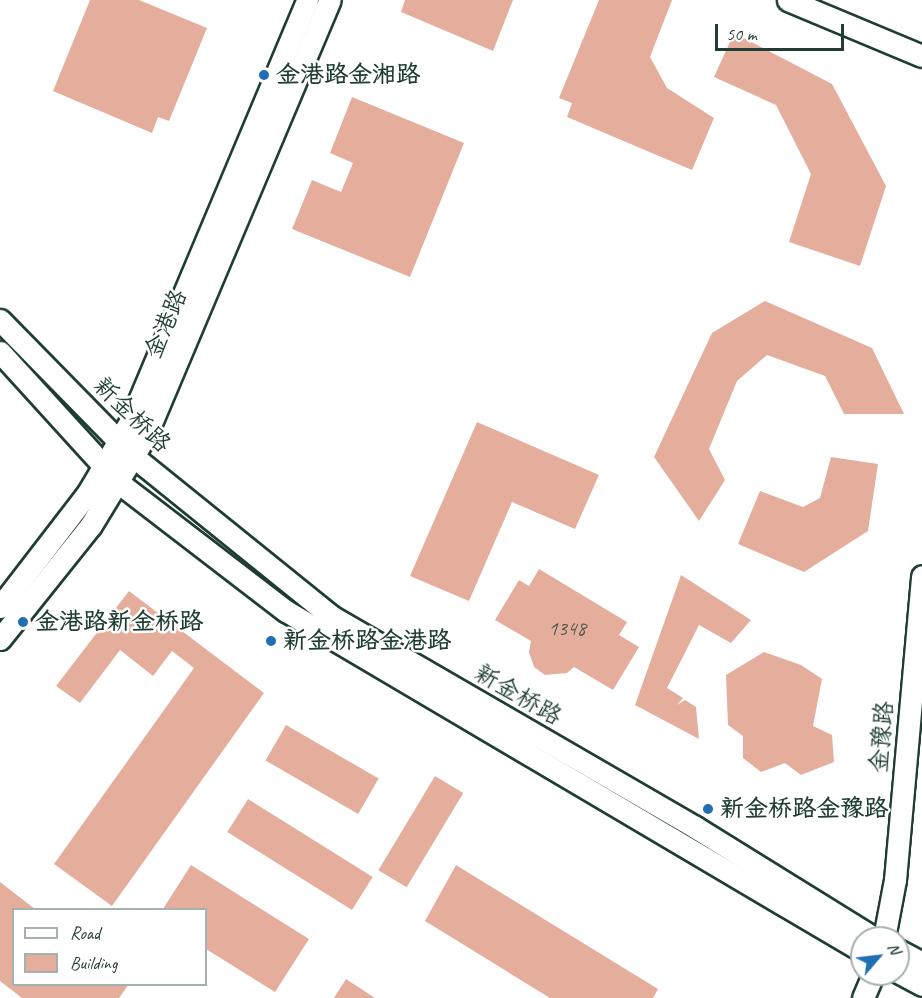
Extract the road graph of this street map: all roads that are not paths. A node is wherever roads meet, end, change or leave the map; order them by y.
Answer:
1 (307, 0) edge
2 (330, 0) edge
3 (788, 0) edge
4 (922, 56) edge
5 (0, 320) edge
6 (0, 352) edge
7 (119, 442) junction
8 (134, 457) junction
9 (104, 468) junction
10 (119, 483) junction
11 (922, 576) edge
12 (0, 608) edge
13 (0, 639) edge
14 (855, 926) edge
15 (886, 926) edge
16 (850, 944) edge

1 - 7 street, 金港路
2 - 8 street, 金港路
3 - 4 street
5 - 7 street, 新金桥路
6 - 9 street, 新金桥路
7 - 8 street, 新金桥路
7 - 9 street, 金港路
8 - 10 street, 金港路
8 - 14 street, 新金桥路
9 - 10 street, 新金桥路
9 - 12 street, 金港路
10 - 13 street, 金港路
10 - 16 street, 新金桥路
11 - 15 street, 金豫路

